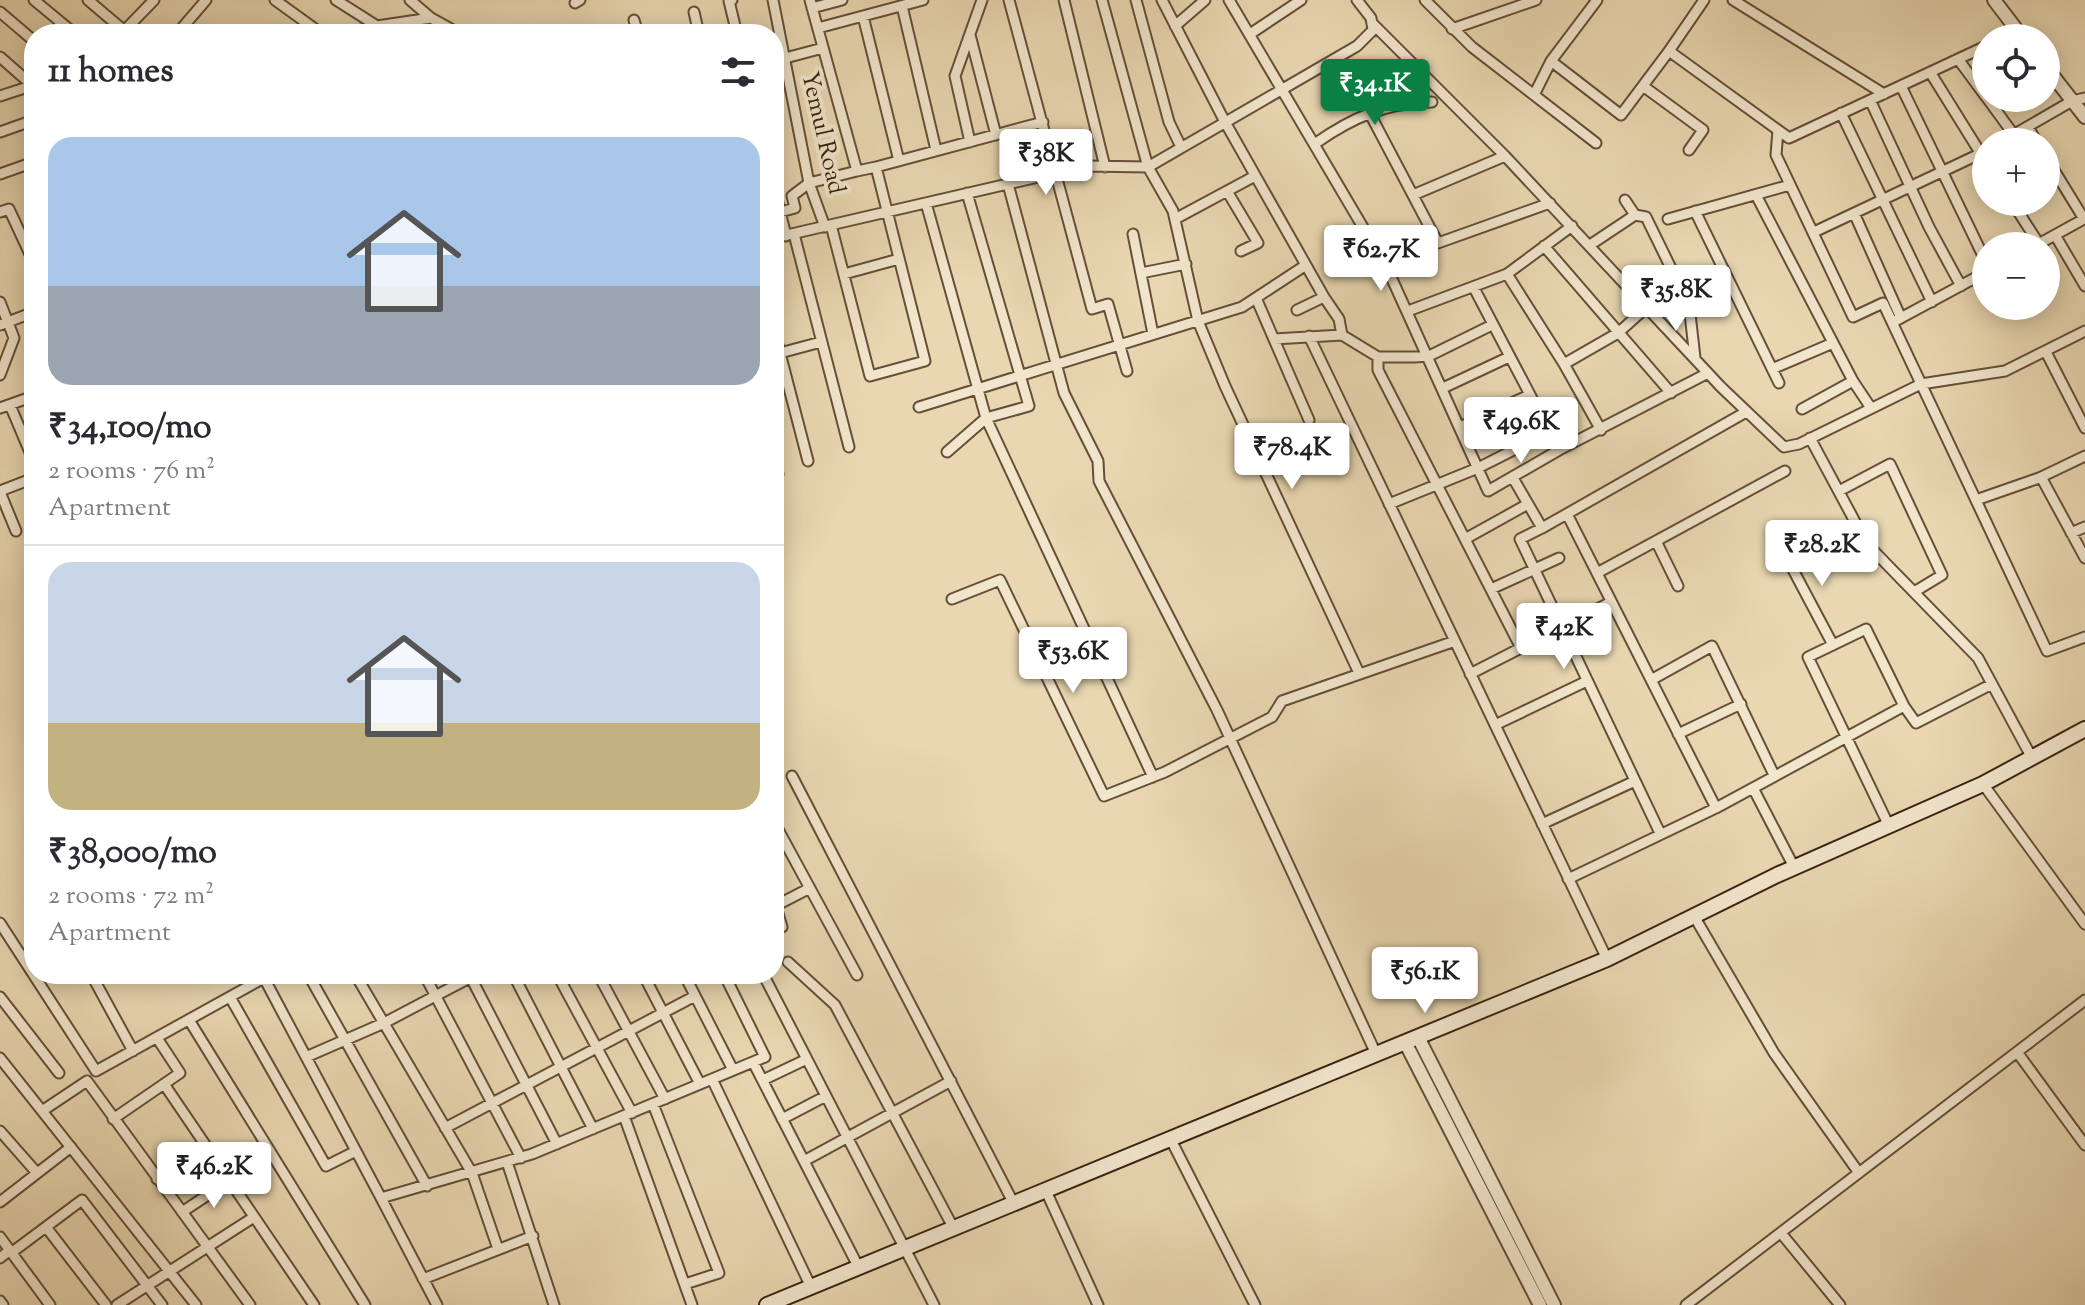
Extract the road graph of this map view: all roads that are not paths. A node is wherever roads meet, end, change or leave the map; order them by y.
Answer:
1 (34, 0) edge
2 (88, 0) edge
3 (107, 0) edge
4 (154, 0) edge
5 (275, 0) edge
6 (336, 0) edge
7 (410, 0) edge
8 (732, 0) edge
9 (773, 0) edge
10 (842, 0) edge
11 (923, 0) edge
12 (982, 0) edge
13 (1009, 0) edge
14 (1064, 0) edge
15 (1102, 0) edge
16 (1136, 0) edge
17 (1162, 0) edge
18 (1205, 0) edge
19 (1229, 0) edge
20 (1301, 0) edge
21 (1357, 0) edge
22 (1425, 0) edge
23 (1536, 0) edge
24 (1597, 0) edge
25 (1704, 0) edge
26 (1733, 0) edge
27 (1994, 0) edge
28 (201, 1) edge
29 (811, 4) edge
30 (902, 6) junction
31 (98, 9) junction
32 (0, 12) edge
33 (694, 12) dead end
34 (863, 16) junction
35 (431, 18) junction
36 (634, 20) dead end
37 (1372, 23) junction
38 (63, 24) edge
39 (116, 24) edge
40 (133, 24) edge
41 (185, 24) edge
42 (308, 24) edge
43 (374, 24) edge
44 (390, 24) edge
45 (442, 24) edge
46 (635, 24) edge
47 (697, 24) edge
48 (735, 24) edge
49 (775, 24) edge
50 (2013, 24) edge
51 (1175, 26) junction
52 (818, 28) junction
53 (1452, 29) junction
54 (24, 32) edge
55 (1250, 34) junction
56 (970, 35) junction
57 (823, 48) junction
58 (1669, 51) junction
59 (1972, 52) edge
60 (0, 57) edge
61 (784, 58) edge
62 (1958, 59) junction
63 (1551, 61) junction
64 (1930, 72) junction
65 (24, 77) edge
66 (1972, 78) edge
67 (784, 80) edge
68 (2060, 81) edge
69 (1643, 86) junction
70 (1901, 86) junction
71 (24, 88) edge
72 (1284, 88) junction
73 (1884, 94) junction
74 (1534, 95) junction
75 (0, 96) edge
76 (1870, 100) junction
77 (2079, 100) edge
78 (1432, 102) dead end
79 (1369, 112) junction
80 (1841, 113) junction
81 (2085, 117) edge
82 (1043, 122) junction
83 (1225, 122) junction
84 (24, 124) edge
85 (2028, 127) edge
86 (1778, 130) junction
87 (0, 132) edge
88 (996, 135) junction
89 (1972, 137) edge
90 (970, 142) junction
91 (1316, 143) junction
92 (1596, 143) dead end
93 (1181, 147) junction
94 (936, 150) junction
95 (1689, 150) dead end
96 (1505, 156) junction
97 (1972, 160) edge
98 (899, 161) junction
99 (24, 166) edge
100 (876, 167) junction
101 (1105, 167) junction
102 (1148, 167) junction
103 (857, 171) junction
104 (1057, 173) junction
105 (1941, 173) junction
106 (0, 174) edge
107 (1255, 176) junction
108 (2060, 180) edge
109 (809, 183) junction
110 (1008, 184) junction
111 (1790, 185) junction
112 (1912, 187) junction
113 (1227, 191) junction
114 (967, 193) junction
115 (1413, 195) junction
116 (1756, 195) junction
117 (1625, 200) dead end
118 (1883, 200) junction
119 (926, 203) junction
120 (1550, 203) junction
121 (784, 211) edge
122 (1695, 211) junction
123 (0, 212) edge
124 (888, 212) junction
125 (1854, 213) junction
126 (1635, 215) junction
127 (1175, 219) junction
128 (1668, 219) dead end
129 (2084, 220) edge
130 (784, 221) edge
131 (828, 226) junction
132 (1572, 226) junction
133 (1814, 232) junction
134 (2060, 232) edge
135 (1133, 234) dead end
136 (1972, 234) edge
137 (790, 235) junction
138 (784, 236) edge
139 (24, 241) edge
140 (2060, 244) edge
141 (1590, 245) junction
142 (1544, 246) junction
143 (1241, 251) dead end
144 (899, 259) junction
145 (1186, 264) junction
146 (1306, 265) junction
147 (1141, 273) junction
148 (844, 274) junction
149 (1507, 274) junction
150 (1972, 280) edge
151 (1961, 286) junction
152 (2085, 286) edge
153 (1474, 288) junction
154 (1324, 297) junction
155 (1256, 298) junction
156 (0, 302) edge
157 (1932, 302) junction
158 (1648, 306) junction
159 (1297, 310) dead end
160 (1408, 311) junction
161 (24, 316) edge
162 (1198, 321) junction
163 (1896, 321) junction
164 (4, 323) edge
165 (1492, 325) junction
166 (2085, 331) edge
167 (1618, 333) junction
168 (1153, 334) junction
169 (1342, 335) junction
170 (1309, 336) junction
171 (1274, 339) junction
172 (821, 342) junction
173 (1119, 343) junction
174 (1833, 343) junction
175 (784, 352) edge
176 (2046, 352) junction
177 (1429, 356) junction
178 (1378, 357) junction
179 (1509, 357) junction
180 (1695, 358) junction
181 (1056, 363) junction
182 (1564, 364) junction
183 (784, 368) edge
184 (1772, 369) junction
185 (1127, 371) dead end
186 (1708, 373) junction
187 (0, 375) edge
188 (1019, 375) junction
189 (1853, 381) junction
190 (1779, 383) dead end
191 (1921, 384) junction
192 (978, 388) junction
193 (1443, 388) junction
194 (1671, 393) junction
195 (1529, 395) junction
196 (24, 399) edge
197 (5, 406) edge
198 (919, 407) dead end
199 (1871, 408) junction
200 (1802, 409) dead end
201 (1746, 412) junction
202 (986, 418) junction
203 (1309, 420) dead end
204 (1460, 427) junction
205 (2085, 428) edge
206 (1601, 430) junction
207 (1549, 432) junction
208 (1810, 438) junction
209 (24, 443) edge
210 (849, 447) dead end
211 (1559, 450) junction
212 (947, 452) dead end
213 (2085, 456) edge
214 (808, 461) dead end
215 (1478, 468) junction
216 (1785, 471) dead end
217 (2041, 477) junction
218 (1513, 478) junction
219 (24, 482) edge
220 (1437, 484) junction
221 (1839, 491) junction
222 (0, 492) edge
223 (1976, 500) junction
224 (1389, 504) junction
225 (1528, 504) junction
226 (1567, 514) junction
227 (2085, 527) edge
228 (1542, 528) junction
229 (16, 531) dead end
230 (2071, 533) junction
231 (1465, 539) junction
232 (1656, 541) junction
233 (1781, 547) dead end
234 (1559, 558) dead end
235 (2085, 558) edge
236 (1534, 569) junction
237 (1597, 573) junction
238 (1678, 586) dead end
239 (1491, 589) junction
240 (1914, 592) junction
241 (952, 599) dead end
242 (1611, 602) junction
243 (1562, 627) junction
244 (2085, 637) edge
245 (1455, 641) junction
246 (1833, 645) junction
247 (1521, 648) junction
248 (1359, 673) junction
249 (1470, 674) junction
250 (1651, 680) junction
251 (1587, 681) junction
252 (1992, 684) junction
253 (1741, 704) junction
254 (1904, 706) junction
255 (1495, 725) junction
256 (2085, 729) edge
257 (1678, 734) junction
258 (1846, 736) junction
259 (1230, 739) junction
260 (2032, 758) junction
261 (1774, 775) junction
262 (792, 776) dead end
263 (1153, 777) junction
264 (1635, 781) junction
265 (1983, 784) junction
266 (1753, 788) junction
267 (1716, 808) junction
268 (1542, 824) junction
269 (1889, 826) junction
270 (1660, 833) junction
271 (784, 840) edge
272 (1794, 867) junction
273 (1568, 879) junction
274 (810, 888) junction
275 (784, 899) edge
276 (1694, 916) junction
277 (0, 923) edge
278 (2085, 924) edge
279 (1607, 959) junction
280 (24, 960) edge
281 (788, 962) dead end
282 (857, 975) dead end
283 (40, 984) edge
284 (96, 984) edge
285 (253, 984) edge
286 (271, 984) edge
287 (314, 984) edge
288 (361, 984) edge
289 (429, 984) edge
290 (457, 984) edge
291 (476, 984) edge
292 (518, 984) edge
293 (562, 984) edge
294 (603, 984) edge
295 (648, 984) edge
296 (689, 984) edge
297 (729, 984) edge
298 (768, 984) edge
299 (436, 996) junction
300 (695, 996) junction
301 (0, 997) edge
302 (230, 997) junction
303 (2085, 1000) edge
304 (663, 1013) junction
305 (189, 1020) junction
306 (384, 1023) junction
307 (628, 1031) junction
308 (157, 1038) junction
309 (345, 1040) junction
310 (1412, 1041) junction
311 (597, 1047) junction
312 (133, 1051) junction
313 (2017, 1052) junction
314 (1377, 1056) junction
315 (306, 1057) junction
316 (0, 1058) edge
317 (807, 1059) junction
318 (753, 1062) junction
319 (561, 1067) junction
320 (733, 1070) junction
321 (59, 1073) dead end
322 (712, 1079) junction
323 (763, 1080) junction
324 (951, 1081) junction
325 (164, 1084) junction
326 (700, 1084) junction
327 (527, 1085) junction
328 (826, 1096) junction
329 (665, 1099) junction
330 (492, 1103) junction
331 (653, 1104) junction
332 (42, 1111) junction
333 (628, 1114) junction
334 (892, 1114) junction
335 (113, 1119) junction
336 (782, 1119) junction
337 (445, 1128) junction
338 (593, 1129) junction
339 (0, 1131) edge
340 (848, 1137) junction
341 (1171, 1140) junction
342 (557, 1144) junction
343 (2085, 1145) edge
344 (206, 1146) junction
345 (71, 1147) junction
346 (356, 1151) junction
347 (521, 1158) junction
348 (804, 1161) junction
349 (507, 1162) junction
350 (37, 1173) junction
351 (472, 1173) junction
352 (1859, 1173) junction
353 (157, 1179) junction
354 (229, 1181) junction
355 (427, 1186) junction
356 (1046, 1191) junction
357 (381, 1198) junction
358 (1, 1200) edge
359 (1014, 1204) junction
360 (182, 1212) junction
361 (254, 1217) junction
362 (46, 1227) junction
363 (954, 1229) junction
364 (1781, 1233) junction
365 (533, 1236) junction
366 (0, 1237) edge
367 (208, 1248) junction
368 (498, 1249) junction
369 (906, 1249) junction
370 (10, 1252) junction
371 (0, 1258) edge
372 (859, 1268) junction
373 (169, 1271) junction
374 (423, 1279) junction
375 (685, 1284) junction
376 (147, 1286) junction
377 (811, 1287) junction
378 (50, 1305) edge
379 (106, 1305) edge
380 (117, 1305) edge
381 (162, 1305) edge
382 (196, 1305) edge
383 (250, 1305) edge
384 (314, 1305) edge
385 (365, 1305) edge
386 (437, 1305) edge
387 (554, 1305) edge
388 (692, 1305) edge
389 (767, 1305) edge
390 (934, 1305) edge
391 (1098, 1305) edge
392 (1255, 1305) edge
393 (1540, 1305) edge
394 (1554, 1305) edge
395 (1686, 1305) edge
396 (1840, 1305) edge

1 - 38 street
2 - 31 street
3 - 31 street
4 - 40 street
5 - 42 street
6 - 43 street
7 - 35 street
8 - 48 street
9 - 49 street, Yemul Road
10 - 29 street
11 - 30 street
12 - 56 street
13 - 82 street
14 - 101 street
15 - 102 street
16 - 93 street
17 - 51 street
18 - 51 street
19 - 55 street
20 - 55 street
21 - 37 street
22 - 53 street
23 - 53 street
24 - 63 street
25 - 58 street
26 - 73 street
27 - 50 street
28 - 41 street
29 - 52 street
30 - 34 street
30 - 94 street
31 - 39 street
32 - 54 street
33 - 47 street
34 - 52 street
34 - 98 street
35 - 44 street
35 - 45 street
36 - 46 street
37 - 72 street
37 - 96 street
51 - 83 street
52 - 57 street
53 - 74 street
55 - 72 street
56 - 88 street
56 - 90 street
57 - 61 street
57 - 103 street
58 - 69 street
58 - 86 street
59 - 62 street
60 - 65 street
62 - 64 street
62 - 66 street
63 - 69 street
63 - 74 street
64 - 70 street
64 - 89 street
67 - 109 street, Yemul Road
68 - 77 street
69 - 95 street
70 - 73 street
70 - 105 street
71 - 75 street
72 - 83 street
72 - 91 street
73 - 76 street
74 - 92 street
76 - 80 street
76 - 112 street
77 - 81 street
77 - 85 street
78 - 79 street
79 - 91 street
79 - 115 street
80 - 86 street
80 - 118 street
82 - 88 street
82 - 104 street
83 - 93 street
83 - 107 street
84 - 87 street
86 - 111 street
88 - 90 street
90 - 94 street
91 - 160 street
93 - 102 street
94 - 98 street
96 - 115 street
96 - 120 street
97 - 105 street
98 - 100 street
99 - 106 street
100 - 103 street
100 - 124 street
101 - 102 street
101 - 104 street
102 - 127 street
103 - 109 street
104 - 110 street
104 - 173 street
105 - 112 street
105 - 136 street
107 - 113 street
107 - 146 street
108 - 129 street
109 - 121 street
109 - 131 street, Yemul Road
110 - 114 street
110 - 181 street
111 - 116 street
111 - 133 street
112 - 118 street
112 - 151 street
113 - 127 street
113 - 143 street
114 - 119 street
114 - 188 street
115 - 120 street
116 - 122 street
116 - 174 street
117 - 126 street
118 - 125 street
118 - 157 street
119 - 124 street
119 - 192 street
120 - 132 street
122 - 128 street
122 - 184 street
123 - 139 street
124 - 131 street
124 - 144 street
125 - 133 street
125 - 163 street
126 - 141 street
126 - 180 street
127 - 145 street
129 - 134 street
130 - 137 street
131 - 137 street
131 - 148 street, Yemul Road
132 - 141 street
132 - 142 street
133 - 163 street
135 - 147 street
137 - 138 street
137 - 172 street
140 - 152 street
141 - 158 street
142 - 149 street
142 - 167 street
144 - 148 street
144 - 148 street, Yemul Road
145 - 147 street
145 - 162 street
146 - 154 street
146 - 155 street
147 - 168 street
149 - 153 street
149 - 182 street
150 - 151 street
151 - 157 street
153 - 160 street
153 - 165 street
154 - 159 street
154 - 169 street
155 - 162 street
155 - 171 street
156 - 164 street
157 - 163 street
158 - 167 street
158 - 180 street
160 - 177 street
161 - 164 street
162 - 168 street
162 - 248 street
163 - 191 street
164 - 187 street
165 - 177 street
165 - 179 street
166 - 176 street
167 - 182 street
167 - 194 street
168 - 173 street
169 - 170 street
169 - 178 street
170 - 171 street
170 - 224 street
171 - 203 street
172 - 175 street
172 - 210 street
173 - 181 street
173 - 185 street
174 - 184 street
174 - 189 street
176 - 191 street
176 - 205 street
177 - 178 street
177 - 193 street
178 - 220 street
179 - 193 street
179 - 195 street
180 - 186 street
181 - 188 street
181 - 259 street
182 - 206 street
183 - 214 street
184 - 190 street
186 - 194 street
186 - 201 street
188 - 192 street
188 - 202 street
189 - 199 street
189 - 200 street
191 - 199 street
191 - 223 street
192 - 198 street
192 - 202 street
193 - 204 street
194 - 206 street
195 - 204 street
195 - 207 street
196 - 197 street
197 - 209 street
199 - 208 street
201 - 208 street
201 - 226 street
202 - 212 street
202 - 263 street
204 - 215 street
206 - 211 street
207 - 211 street
207 - 215 street
208 - 221 street
211 - 218 street
213 - 217 street
215 - 218 street
215 - 220 street
216 - 232 street
217 - 223 street
217 - 230 street
218 - 225 street
219 - 222 street
220 - 224 street
220 - 231 street
221 - 240 street
221 - 240 street
222 - 229 street
223 - 244 street
224 - 245 street
225 - 228 street
225 - 231 street
226 - 228 street
226 - 237 street
227 - 230 street
228 - 236 street
230 - 235 street
231 - 239 street
232 - 237 street
232 - 238 street
233 - 246 street
234 - 236 street
236 - 239 street
236 - 243 street
237 - 242 street
239 - 247 street
240 - 252 street
241 - 263 street
242 - 243 street
242 - 250 street
243 - 247 street
243 - 251 street
245 - 248 street
245 - 249 street
246 - 254 street
246 - 258 street
247 - 249 street
248 - 259 street
249 - 255 street
250 - 253 street
250 - 257 street
251 - 255 street
251 - 264 street
252 - 254 street
252 - 260 street
253 - 257 street
253 - 261 street
254 - 258 street
255 - 268 street
256 - 260 main road
257 - 267 street
258 - 261 street
258 - 269 street
259 - 263 street
259 - 314 street
260 - 265 main road
261 - 266 street
262 - 324 street
264 - 268 street
264 - 270 street
265 - 269 main road
265 - 278 street
266 - 267 street
266 - 272 street
267 - 270 street
268 - 273 street
269 - 272 main road
270 - 273 street
271 - 274 street
272 - 276 main road
273 - 279 street
274 - 275 street
274 - 282 street
276 - 279 main road
276 - 352 street
277 - 280 street
279 - 310 main road
281 - 334 street
283 - 312 street
284 - 312 street
285 - 302 street
286 - 315 street
287 - 309 street
288 - 306 street
289 - 299 street
290 - 299 street
291 - 327 street
292 - 319 street
293 - 311 street
294 - 307 street
295 - 304 street
296 - 300 street
297 - 318 street
298 - 317 street
299 - 306 street
299 - 330 street
300 - 304 street
300 - 320 street
301 - 321 street
302 - 305 street
302 - 346 street
303 - 313 street
304 - 307 street
304 - 326 street
305 - 308 street
305 - 385 street
306 - 309 street
306 - 337 street
307 - 311 street
307 - 329 street
308 - 312 street
308 - 325 street
309 - 315 street
309 - 355 street
310 - 314 main road
310 - 393 street
310 - 394 street
311 - 319 street
311 - 333 street
313 - 343 street
313 - 352 street
314 - 341 main road
315 - 346 street
316 - 332 street
317 - 323 street
317 - 328 street
318 - 320 street
318 - 323 street
319 - 327 street
319 - 338 street
320 - 322 street
322 - 326 street
322 - 377 street
323 - 336 street
324 - 334 street
324 - 359 street
325 - 335 street
325 - 344 street
326 - 329 street
327 - 330 street
327 - 342 street
328 - 336 street
328 - 340 street
329 - 331 street
330 - 337 street
330 - 347 street
331 - 333 street
331 - 375 street
332 - 335 street
332 - 345 street
333 - 338 street
333 - 375 street
334 - 340 street
334 - 363 street
335 - 353 street
336 - 348 street
337 - 351 street
338 - 342 street
339 - 350 street
340 - 348 street
340 - 369 street
341 - 356 main road
341 - 392 street
342 - 347 street
344 - 353 street
344 - 354 street
345 - 350 street
345 - 373 street
346 - 357 street
347 - 349 street
348 - 372 street
349 - 351 street
349 - 365 street
350 - 358 street
351 - 355 street
351 - 368 street
352 - 364 street
353 - 360 street
354 - 360 street
354 - 361 street
355 - 357 street
356 - 359 main road
356 - 391 street
357 - 374 street
359 - 363 main road
360 - 367 street
361 - 367 street
361 - 384 street
362 - 370 street
362 - 376 street
362 - 379 street
363 - 369 main road
364 - 395 street
364 - 396 street
365 - 368 street
365 - 387 street
366 - 370 street
367 - 373 street
367 - 383 street
368 - 374 street
369 - 372 main road
369 - 390 street
370 - 371 street
370 - 378 street
372 - 377 main road
373 - 376 street
373 - 382 street
374 - 386 street
375 - 388 street
376 - 380 street
376 - 381 street
377 - 389 main road

